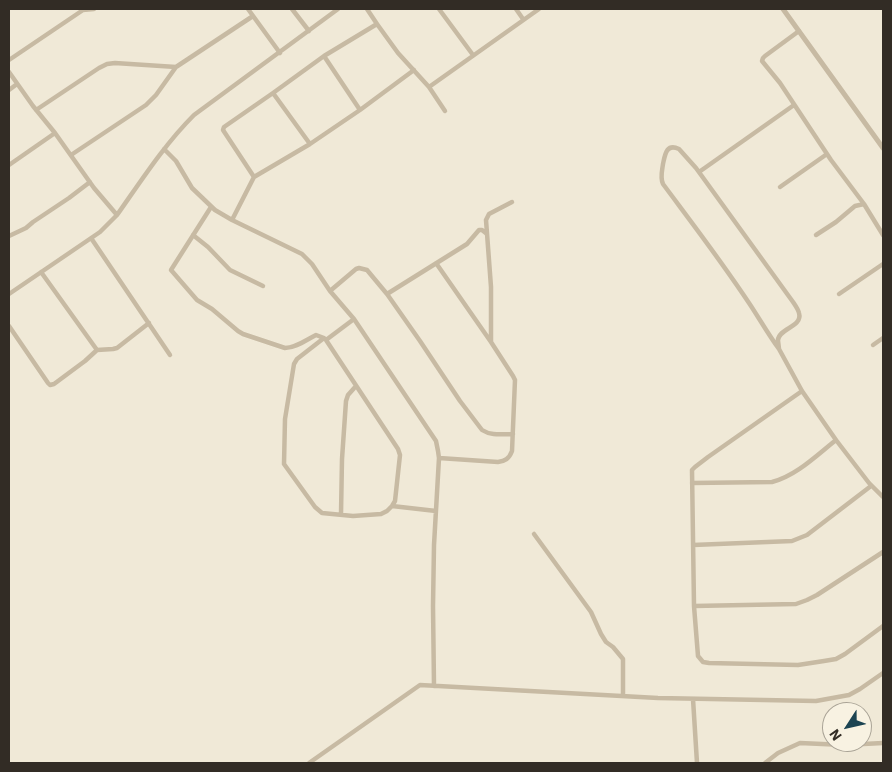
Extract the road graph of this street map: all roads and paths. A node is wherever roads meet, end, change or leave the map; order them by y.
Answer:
1 (94, 9) edge
2 (248, 9) edge
3 (292, 9) edge
4 (338, 9) edge
5 (367, 9) edge
6 (440, 9) edge
7 (516, 9) edge
8 (538, 9) edge
9 (784, 9) edge
10 (83, 10) edge
11 (252, 16) junction
12 (523, 19) junction
13 (377, 24) junction
14 (309, 31) junction
15 (799, 31) junction
16 (280, 53) junction
17 (473, 55) junction
18 (324, 56) junction
19 (9, 60) edge
20 (176, 68) junction
21 (414, 70) junction
22 (9, 72) edge
23 (17, 84) junction
24 (429, 87) junction
25 (9, 90) edge
26 (273, 94) junction
27 (794, 106) junction
28 (36, 110) junction
29 (360, 110) junction
30 (444, 111) dead end
31 (56, 133) junction
32 (310, 144) junction
33 (883, 148) edge
34 (164, 149) junction
35 (827, 154) junction
36 (71, 155) junction
37 (9, 165) edge
38 (699, 172) junction
39 (254, 178) junction
40 (90, 182) junction
41 (780, 187) dead end
42 (858, 196) junction
43 (512, 202) dead end
44 (864, 204) junction
45 (855, 206) junction
46 (211, 207) junction
47 (117, 216) junction
48 (232, 220) junction
49 (487, 234) junction
50 (883, 234) edge
51 (816, 235) dead end
52 (9, 236) edge
53 (193, 236) junction
54 (92, 238) junction
55 (436, 263) junction
56 (883, 264) edge
57 (41, 272) junction
58 (263, 286) dead end
59 (330, 291) junction
60 (9, 294) edge
61 (387, 294) junction
62 (839, 294) dead end
63 (354, 319) junction
64 (149, 324) junction
65 (9, 326) edge
66 (883, 338) edge
67 (325, 339) junction
68 (492, 342) junction
69 (873, 345) dead end
70 (779, 348) junction
71 (97, 350) junction
72 (170, 355) dead end
73 (356, 386) junction
74 (802, 390) junction
75 (513, 434) junction
76 (836, 440) junction
77 (439, 458) junction
78 (692, 483) junction
79 (871, 486) junction
80 (883, 497) edge
81 (392, 506) junction
82 (436, 511) junction
83 (341, 514) junction
84 (534, 534) dead end
85 (693, 545) junction
86 (883, 552) edge
87 (694, 606) junction
88 (883, 626) edge
89 (883, 673) edge
90 (434, 686) junction
91 (623, 696) junction
92 (693, 699) junction
93 (883, 744) edge
94 (309, 763) edge
95 (697, 763) edge
96 (765, 763) edge

1 - 10 street
2 - 11 street
3 - 14 street
4 - 14 street
5 - 13 street
6 - 17 street
7 - 12 street
8 - 12 street
9 - 15 street
10 - 19 street
11 - 16 street
11 - 20 street
12 - 17 street
13 - 18 street
13 - 21 street
14 - 16 street
15 - 27 street
15 - 33 street
16 - 34 street
17 - 24 street
18 - 26 street
18 - 29 street
20 - 28 street
20 - 36 street
21 - 24 street
21 - 29 street
22 - 23 street
23 - 25 street
23 - 28 street
24 - 30 street
26 - 32 street
26 - 39 street
27 - 35 street
27 - 38 street
28 - 31 street
29 - 32 street
31 - 36 street
31 - 37 street
32 - 39 street
34 - 46 street
34 - 47 street
35 - 41 street
35 - 42 street
36 - 40 street
38 - 70 street
38 - 70 street
39 - 48 street
40 - 47 street
40 - 52 street
42 - 44 street
42 - 45 street
43 - 49 street
44 - 45 street
44 - 50 street
45 - 51 street
46 - 48 street
46 - 53 street
47 - 54 street
48 - 59 street
49 - 55 street
49 - 68 street
53 - 58 street
53 - 67 street
54 - 57 street
54 - 64 street
55 - 61 street
55 - 68 street
56 - 62 street
57 - 60 street
57 - 71 street
59 - 61 street
59 - 63 street
61 - 75 street
63 - 67 street
63 - 77 street
64 - 71 street
64 - 72 street
65 - 71 street
66 - 69 street
67 - 73 street
67 - 83 street
68 - 75 street
70 - 74 street
73 - 81 street
73 - 83 street
74 - 76 street
74 - 78 street
75 - 77 street
76 - 78 street
76 - 79 street
77 - 82 street
78 - 85 street
79 - 80 street
79 - 85 street
81 - 82 street
81 - 83 street
82 - 90 street
84 - 91 street
85 - 87 street
86 - 87 street
87 - 88 street
89 - 92 street
90 - 91 street
90 - 94 street
91 - 92 street
92 - 95 street
93 - 96 street

